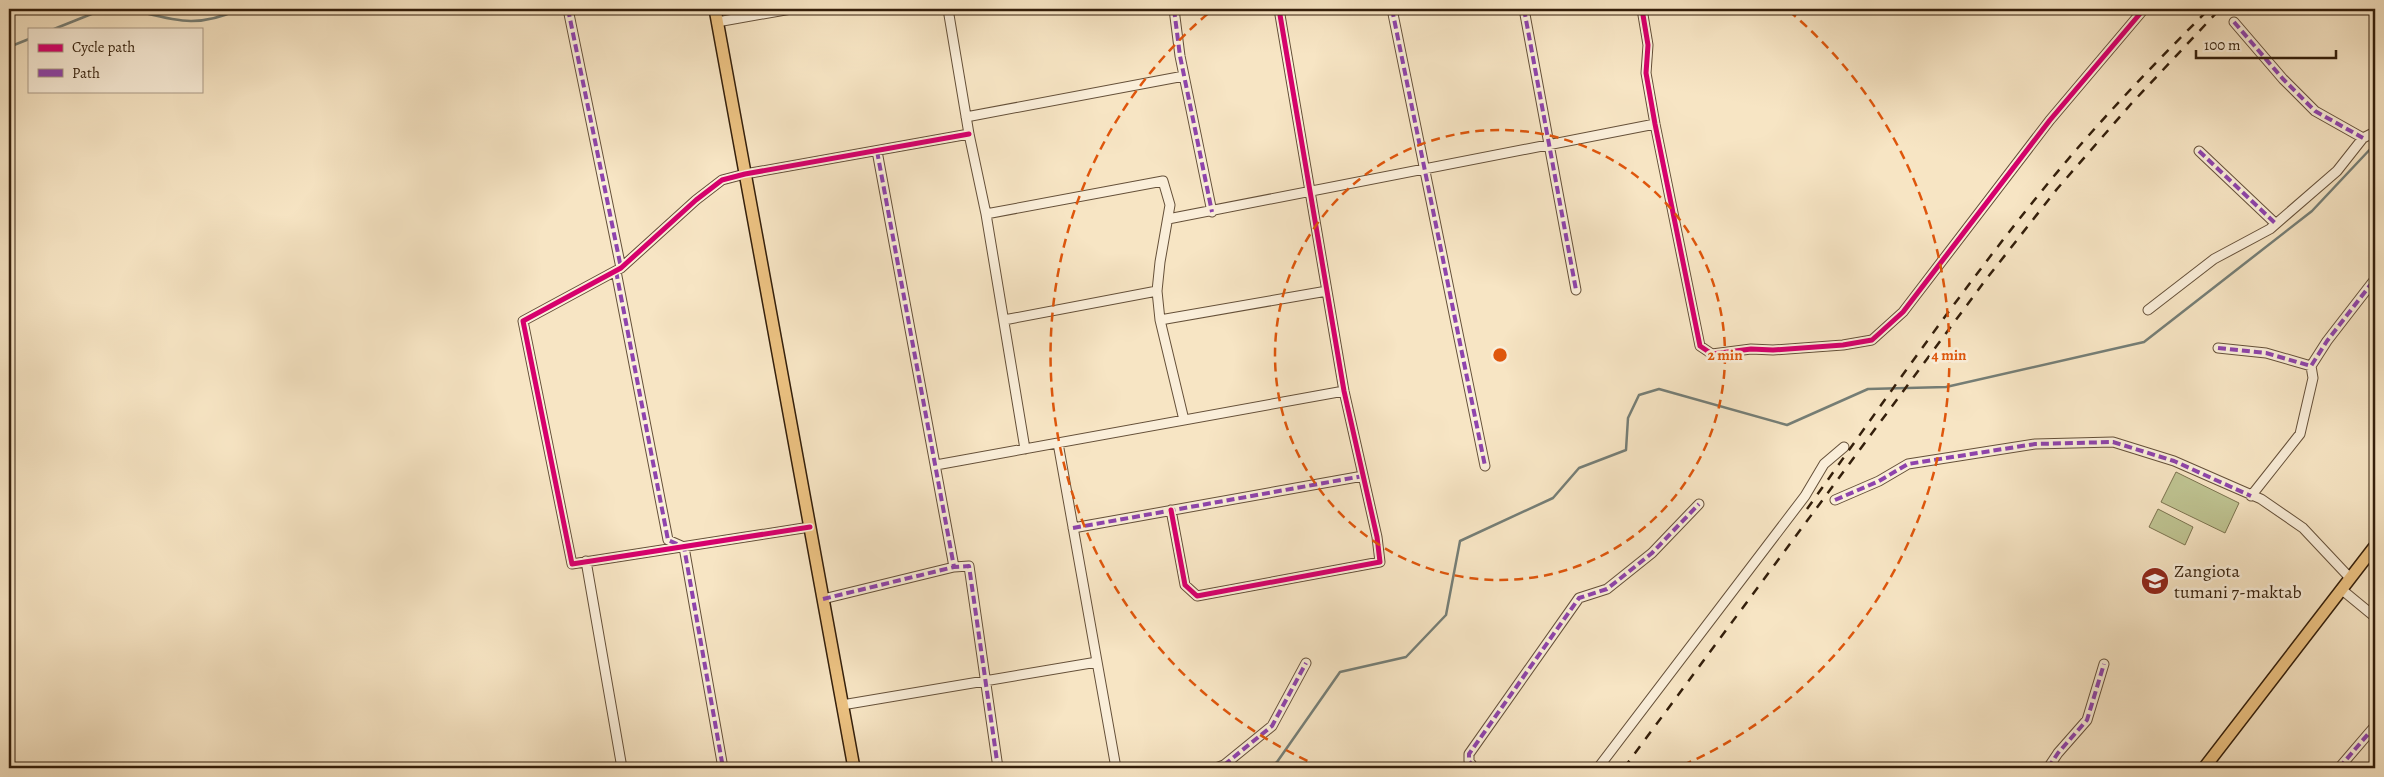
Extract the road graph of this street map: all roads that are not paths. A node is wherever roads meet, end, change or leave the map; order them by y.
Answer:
1 (568, 9) edge
2 (715, 9) edge
3 (791, 9) edge
4 (948, 9) edge
5 (1174, 9) edge
6 (1279, 9) edge
7 (1392, 9) edge
8 (1524, 9) edge
9 (1642, 9) edge
10 (2144, 9) edge
11 (717, 22) junction
12 (2234, 22) dead end
13 (1184, 76) junction
14 (966, 117) junction
15 (1655, 124) junction
16 (2375, 132) edge
17 (969, 134) junction
18 (2363, 138) junction
19 (1550, 146) junction
20 (877, 151) junction
21 (2199, 151) dead end
22 (1424, 170) junction
23 (745, 174) junction
24 (1310, 191) junction
25 (1212, 212) junction
26 (986, 214) junction
27 (1168, 219) junction
28 (2276, 224) junction
29 (619, 270) junction
30 (2375, 279) edge
31 (1576, 290) dead end
32 (1157, 291) junction
33 (1327, 291) junction
34 (2148, 310) dead end
35 (1004, 320) junction
36 (1160, 320) junction
37 (2218, 348) dead end
38 (2311, 366) junction
39 (1344, 391) junction
40 (1184, 420) junction
41 (1058, 443) junction
42 (1844, 447) dead end
43 (1025, 449) junction
44 (936, 465) junction
45 (1485, 466) dead end
46 (1363, 476) junction
47 (2251, 496) junction
48 (1835, 500) dead end
49 (1698, 504) dead end
50 (1171, 510) junction
51 (810, 527) junction
52 (1073, 528) junction
53 (2375, 546) edge
54 (684, 547) junction
55 (586, 561) junction
56 (954, 567) junction
57 (2350, 578) junction
58 (2342, 589) junction
59 (823, 600) junction
60 (2375, 616) edge
61 (1097, 662) junction
62 (1306, 663) dead end
63 (2104, 664) dead end
64 (986, 679) junction
65 (842, 705) junction
66 (2375, 726) edge
67 (622, 768) edge
68 (724, 768) edge
69 (854, 768) edge
70 (998, 768) edge
71 (1116, 768) edge
72 (1216, 768) edge
73 (1474, 768) edge
74 (1598, 768) edge
75 (2048, 768) edge
76 (2204, 768) edge
77 (2339, 768) edge

1 - 29 street
2 - 11 main road
3 - 11 street
4 - 14 street
5 - 13 street
6 - 24 street
7 - 22 street
8 - 19 street
9 - 15 street
10 - 15 street
11 - 23 main road
12 - 18 street
13 - 14 street
13 - 25 street
14 - 17 street
15 - 19 street
16 - 18 street
17 - 20 street
17 - 26 street
18 - 28 street
19 - 22 street
19 - 31 street
20 - 23 street
20 - 44 street
21 - 28 street
22 - 24 street
22 - 45 street
23 - 29 street
23 - 51 main road
24 - 25 street
24 - 33 street
25 - 27 street
26 - 27 street
26 - 35 street
27 - 32 street
28 - 34 street
29 - 54 street
29 - 55 street
30 - 38 street
32 - 35 street
32 - 36 street
33 - 36 street
33 - 39 street
35 - 43 street
36 - 40 street
37 - 38 street
38 - 47 street
39 - 40 street
39 - 46 street
40 - 41 street
41 - 43 street
41 - 52 street
42 - 74 street
43 - 44 street
44 - 56 street
46 - 50 street
46 - 50 street
47 - 48 street
47 - 57 street
49 - 73 street
50 - 52 street
51 - 54 street
51 - 59 main road
52 - 61 street
53 - 57 main road
54 - 55 street
54 - 68 street
55 - 67 street
56 - 59 street
56 - 64 street
57 - 58 main road
58 - 60 street
58 - 76 main road
59 - 65 main road
61 - 64 street
61 - 71 street
62 - 72 street
63 - 75 street
64 - 65 street
64 - 70 street
65 - 69 main road
66 - 77 street

